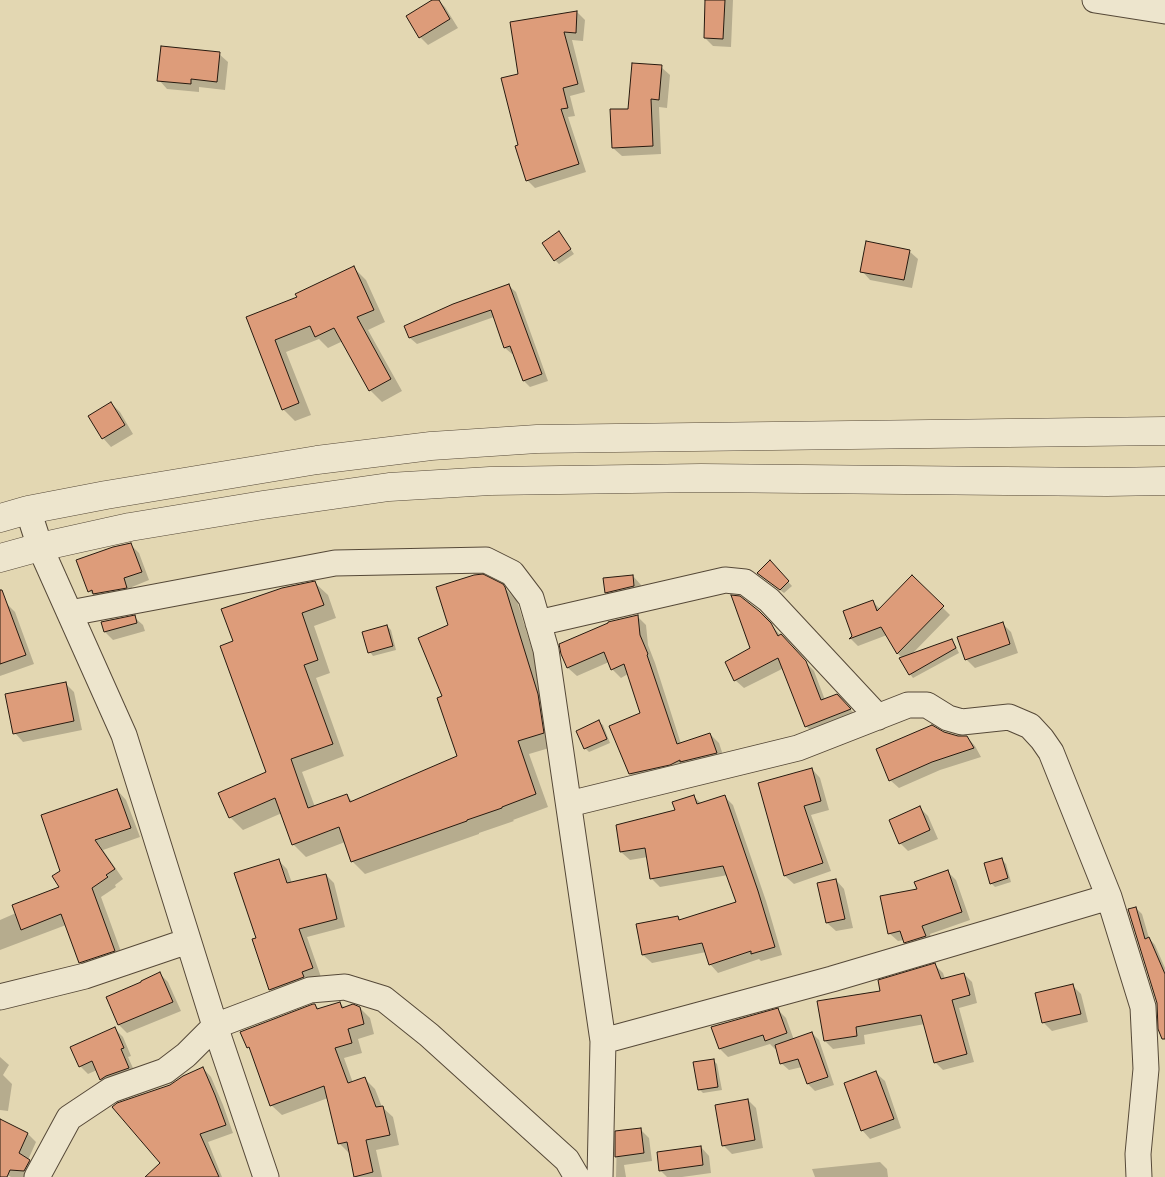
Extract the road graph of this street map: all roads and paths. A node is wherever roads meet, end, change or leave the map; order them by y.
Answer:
1 (1095, 0) edge
2 (1165, 11) edge
3 (1165, 432) edge
4 (1165, 481) edge
5 (28, 510) junction
6 (0, 518) edge
7 (40, 547) junction
8 (0, 558) edge
9 (70, 613) junction
10 (538, 623) junction
11 (878, 717) junction
12 (568, 804) junction
13 (1109, 897) junction
14 (188, 941) junction
15 (0, 998) edge
16 (215, 1026) junction
17 (603, 1041) junction
18 (37, 1177) edge
19 (266, 1177) edge
20 (578, 1177) edge
21 (600, 1177) edge
22 (1139, 1177) edge

1 - 2 street
3 - 5 street
4 - 7 street
5 - 6 street
5 - 7 street
7 - 8 street
7 - 9 street
9 - 10 street
9 - 14 street
10 - 11 street
10 - 12 street
11 - 12 street
11 - 13 street
12 - 17 street
13 - 17 street
13 - 22 street
14 - 15 street
14 - 16 street
16 - 18 street
16 - 19 street
16 - 20 street
17 - 21 street

